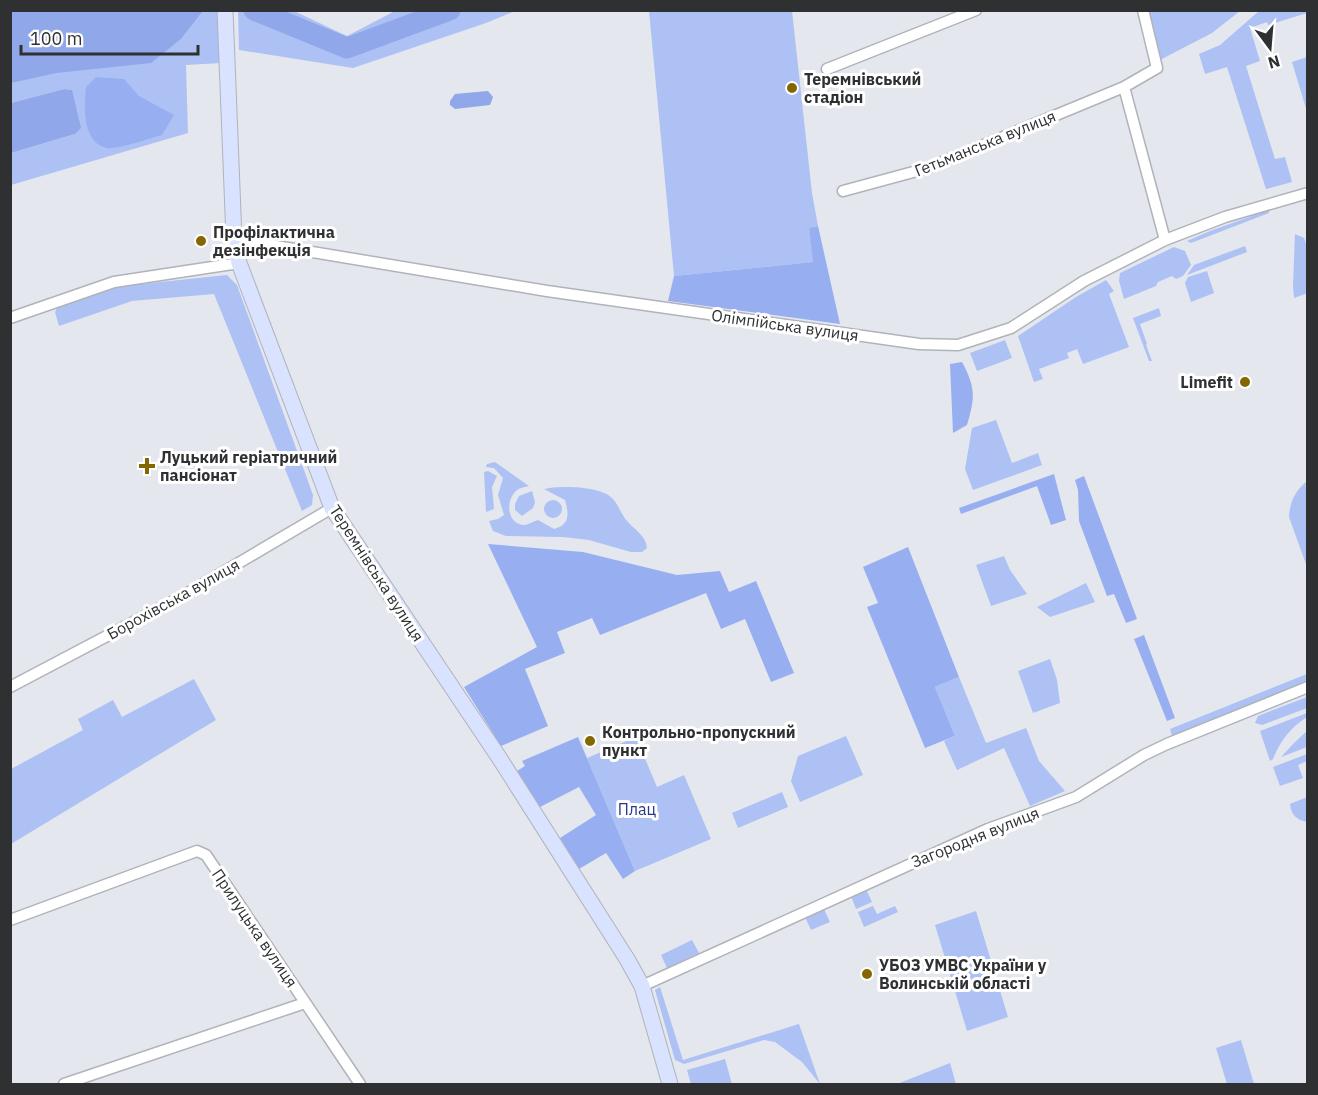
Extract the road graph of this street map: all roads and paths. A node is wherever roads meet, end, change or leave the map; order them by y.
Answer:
1 (225, 10) edge
2 (976, 10) edge
3 (1143, 10) edge
4 (827, 69) dead end
5 (1124, 87) junction
6 (843, 191) dead end
7 (1308, 193) edge
8 (234, 239) junction
9 (1165, 240) junction
10 (239, 263) junction
11 (10, 318) edge
12 (332, 508) junction
13 (10, 687) edge
14 (1308, 687) edge
15 (10, 920) edge
16 (642, 986) junction
17 (305, 1003) junction
18 (64, 1084) edge
19 (360, 1084) edge
20 (670, 1084) edge

1 - 8 street, Теремнівська вулиця
2 - 4 street
3 - 5 street, Гетьманська вулиця
5 - 6 street, Гетьманська вулиця
5 - 9 street
7 - 9 street, Олімпійська вулиця
8 - 9 street, Олімпійська вулиця
8 - 10 street, Теремнівська вулиця
10 - 11 street
10 - 12 street, Теремнівська вулиця
12 - 13 street, Борохівська вулиця
12 - 16 street, Теремнівська вулиця
14 - 16 street, Загородня вулиця
15 - 17 street, Прилуцька вулиця
16 - 20 street, Теремнівська вулиця
17 - 18 street
17 - 19 street, Прилуцька вулиця

